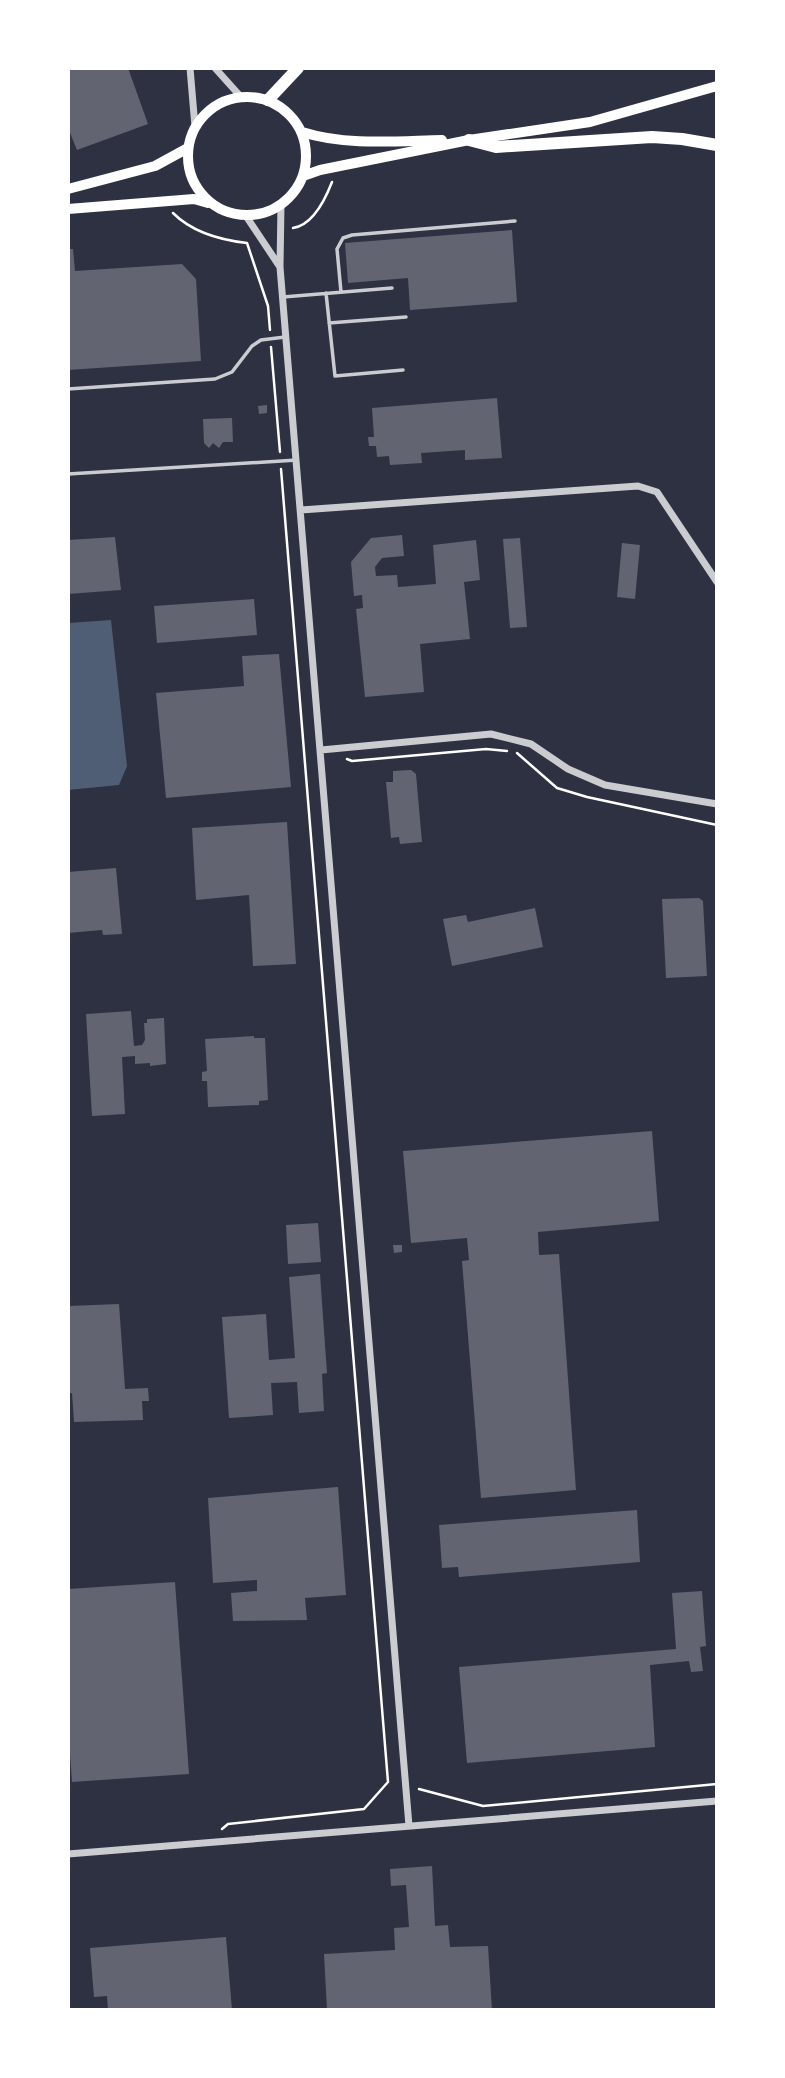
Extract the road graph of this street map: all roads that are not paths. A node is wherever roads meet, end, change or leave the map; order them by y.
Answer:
1 (190, 68) edge
2 (215, 68) edge
3 (298, 68) edge
4 (717, 86) edge
5 (241, 97) junction
6 (268, 100) junction
7 (195, 127) junction
8 (302, 132) junction
9 (469, 140) junction
10 (717, 145) edge
11 (188, 148) junction
12 (303, 176) junction
13 (68, 189) edge
14 (211, 203) junction
15 (281, 205) junction
16 (68, 209) edge
17 (246, 216) junction
18 (515, 221) dead end
19 (280, 267) junction
20 (392, 288) dead end
21 (341, 292) junction
22 (326, 293) junction
23 (283, 297) junction
24 (406, 317) dead end
25 (329, 323) junction
26 (287, 337) junction
27 (403, 370) dead end
28 (68, 389) edge
29 (297, 460) junction
30 (68, 474) edge
31 (301, 510) junction
32 (717, 582) edge
33 (321, 750) junction
34 (717, 804) edge
35 (717, 1801) edge
36 (410, 1826) junction
37 (68, 1854) edge

1 - 7 street
2 - 5 street
3 - 6 highway
4 - 9 main road
5 - 6 main road
5 - 7 main road
6 - 8 main road
7 - 11 main road
8 - 9 main road
8 - 12 main road
9 - 10 highway
9 - 12 main road
11 - 13 main road
11 - 14 main road
12 - 15 main road
14 - 16 main road
14 - 17 main road
15 - 17 main road
15 - 19 street
17 - 19 street
18 - 21 lane
19 - 23 street
20 - 21 lane
21 - 22 lane
22 - 23 lane
22 - 25 lane
23 - 26 street
24 - 25 lane
25 - 27 lane
26 - 28 lane
26 - 29 street
29 - 30 lane
29 - 31 street
31 - 32 street
31 - 33 street
33 - 34 street
33 - 36 street
35 - 36 street
36 - 37 street

